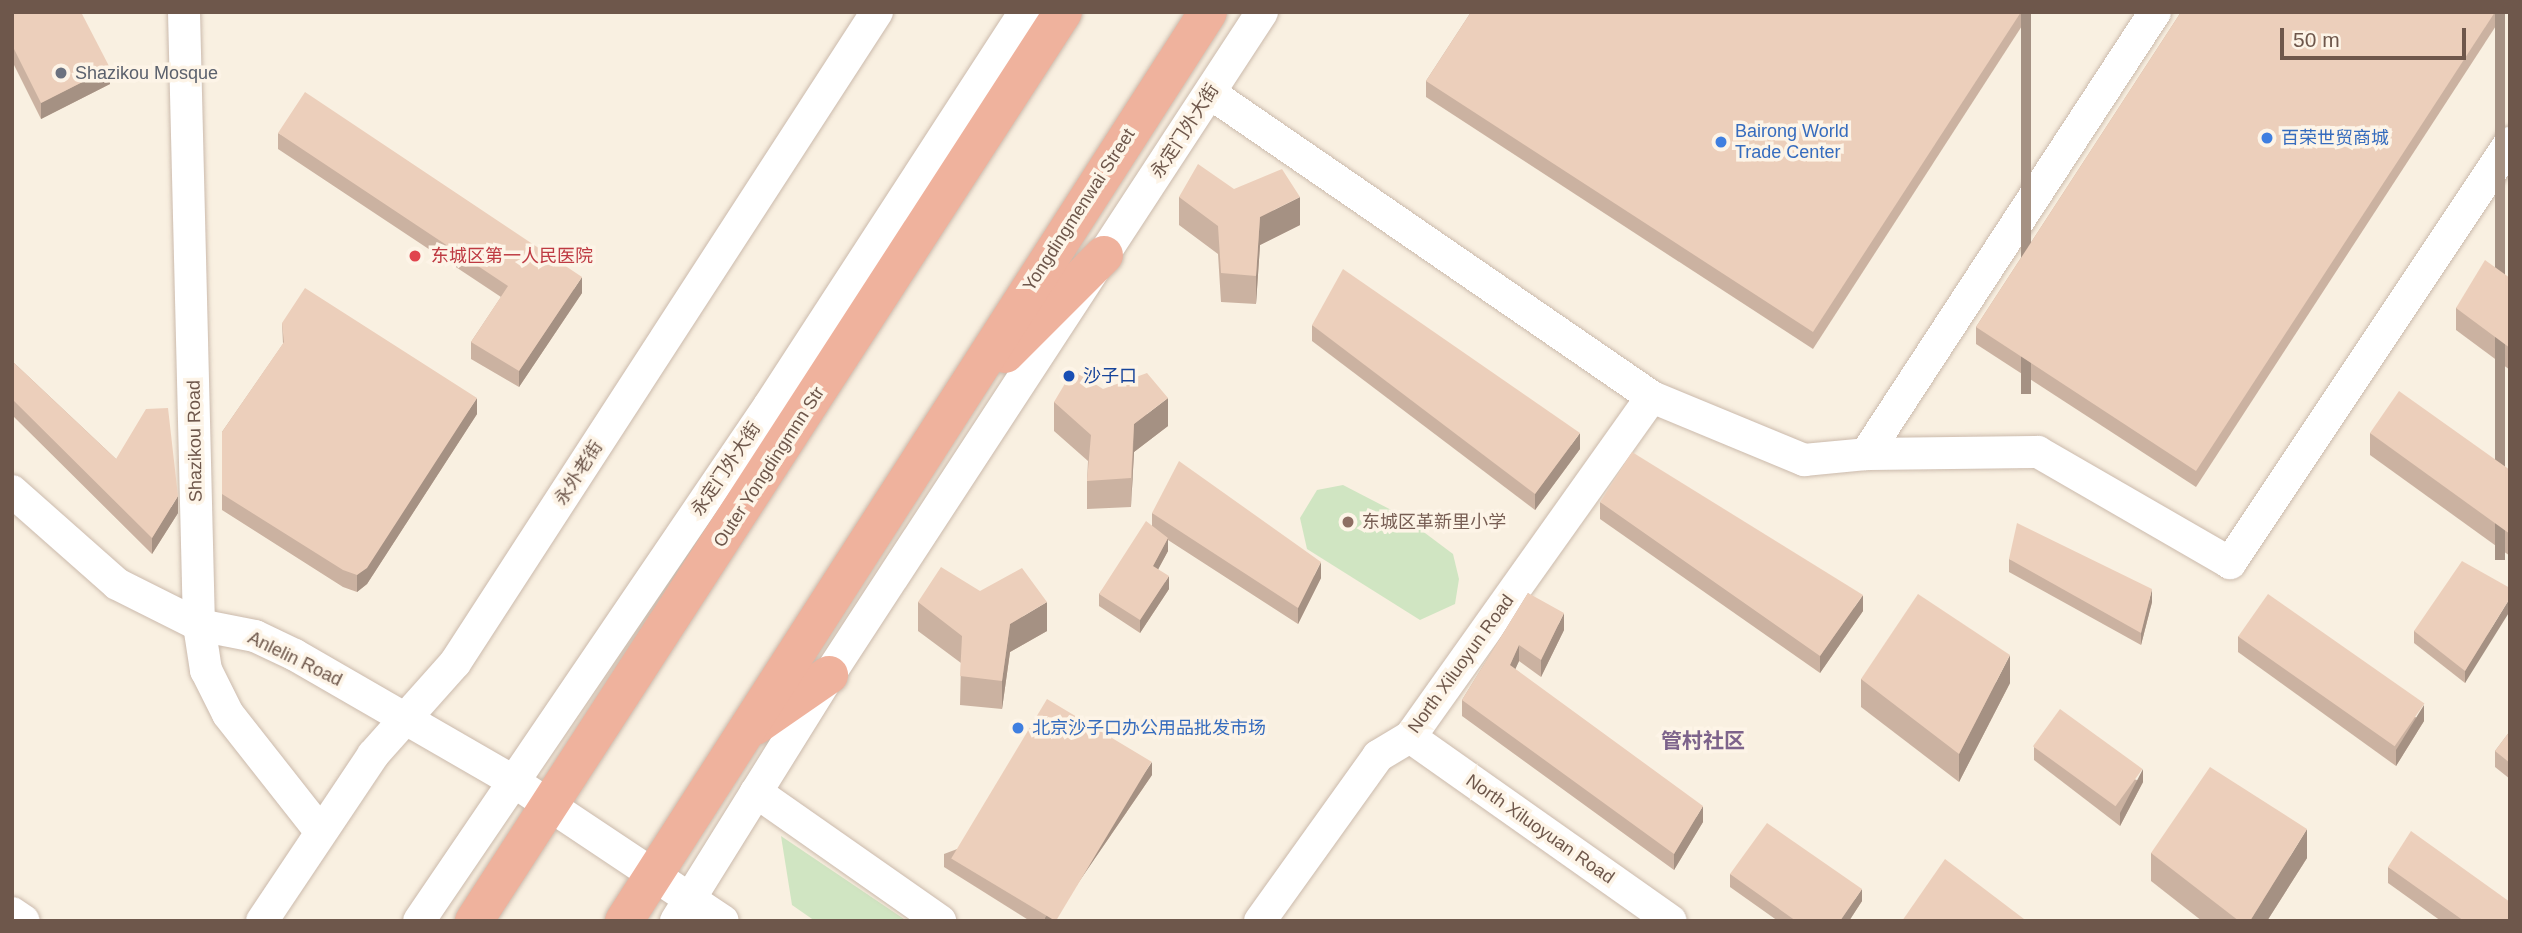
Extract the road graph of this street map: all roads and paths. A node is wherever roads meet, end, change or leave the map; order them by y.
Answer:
1 (184, 12) edge
2 (877, 12) edge
3 (1025, 12) edge
4 (1063, 12) edge
5 (1208, 12) edge
6 (1262, 12) edge
7 (2155, 12) edge
8 (1210, 93) junction
9 (2510, 143) edge
10 (1104, 255) junction
11 (1652, 397) junction
12 (951, 408) junction
13 (1866, 454) junction
14 (12, 491) edge
15 (199, 625) junction
16 (829, 675) junction
17 (407, 718) junction
18 (742, 735) junction
19 (1410, 737) junction
20 (513, 781) junction
21 (757, 792) junction
22 (549, 805) junction
23 (321, 832) junction
24 (654, 874) junction
25 (683, 910) edge
26 (12, 913) edge
27 (24, 921) edge
28 (262, 921) edge
29 (419, 921) edge
30 (474, 921) edge
31 (624, 921) edge
32 (723, 921) edge
33 (940, 921) edge
34 (1260, 921) edge
35 (1671, 921) edge

1 - 15 street, Shazikou Road
2 - 17 street, 永外老街
3 - 20 street, 永定门外大街
4 - 22 highway, Outer Yongdingmnn Str
5 - 12 highway, Yongdingmenwai Street
6 - 8 street, 永定门外大街
7 - 13 street
8 - 10 street, 永定门外大街
8 - 11 street
9 - 13 street
10 - 12 highway
10 - 16 street, 永定门外大街
11 - 13 street
11 - 19 street, North Xiluoyun Road
12 - 18 highway
14 - 15 street, Anlelin Road
15 - 17 street, Anlelin Road
15 - 23 street, Shazikou Road
16 - 18 highway
16 - 21 street, 永定门外大街
17 - 20 street, Anlelin Road
17 - 23 street, 永外老街
18 - 24 highway
19 - 34 street, North Xiluoyun Road
19 - 35 street, North Xiluoyuan Road
20 - 22 street, Anlelin Road
20 - 29 street, 永定门外大街
21 - 25 street, 永定门外大街
21 - 33 street
22 - 24 street, Anlelin Road
22 - 30 highway, Outer Yongdingmnn Str
23 - 28 street, 永外老街
24 - 25 street, Anlelin Road
24 - 31 highway
25 - 32 street, Anlelin Road
26 - 27 street

